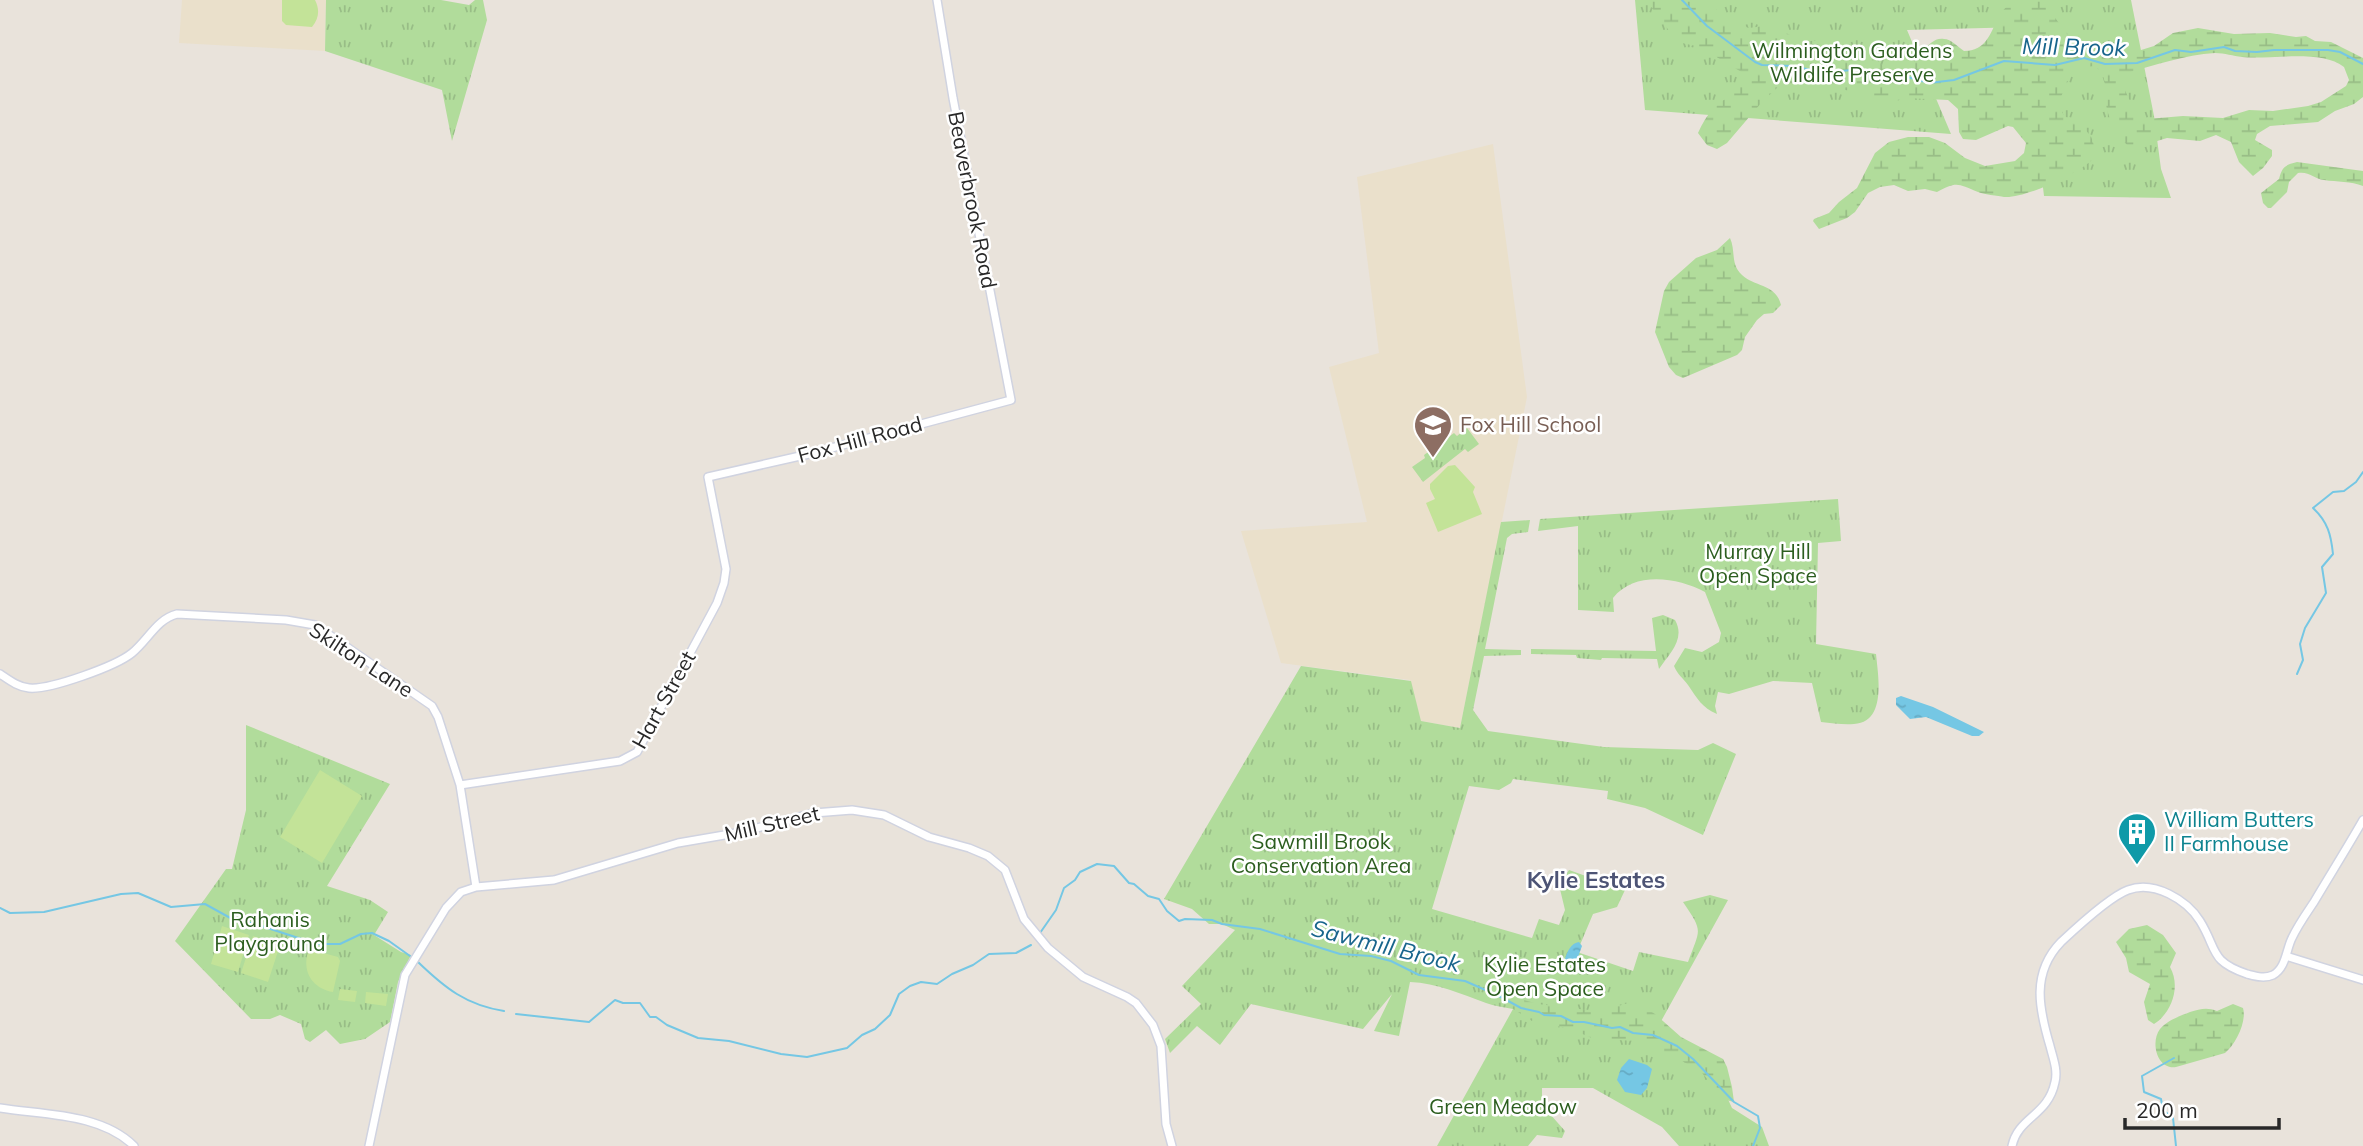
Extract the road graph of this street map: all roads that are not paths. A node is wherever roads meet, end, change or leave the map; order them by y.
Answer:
1 (937, 0) edge
2 (1011, 400) joint
3 (708, 477) joint
4 (0, 674) edge
5 (460, 785) junction
6 (2363, 820) edge
7 (476, 887) junction
8 (2286, 957) junction
9 (2363, 979) edge
10 (0, 1108) edge
11 (134, 1146) edge
12 (369, 1146) edge
13 (1172, 1146) edge
14 (2012, 1146) edge

1 - 2 street, Beaverbrook Road
2 - 3 street, Fox Hill Road
3 - 5 street, Hart Street
4 - 5 street, Skilton Lane
5 - 7 street, Skilton Lane
6 - 8 street
7 - 12 street, Mill Street
7 - 13 street, Mill Street
8 - 9 street
8 - 14 street
10 - 11 street

